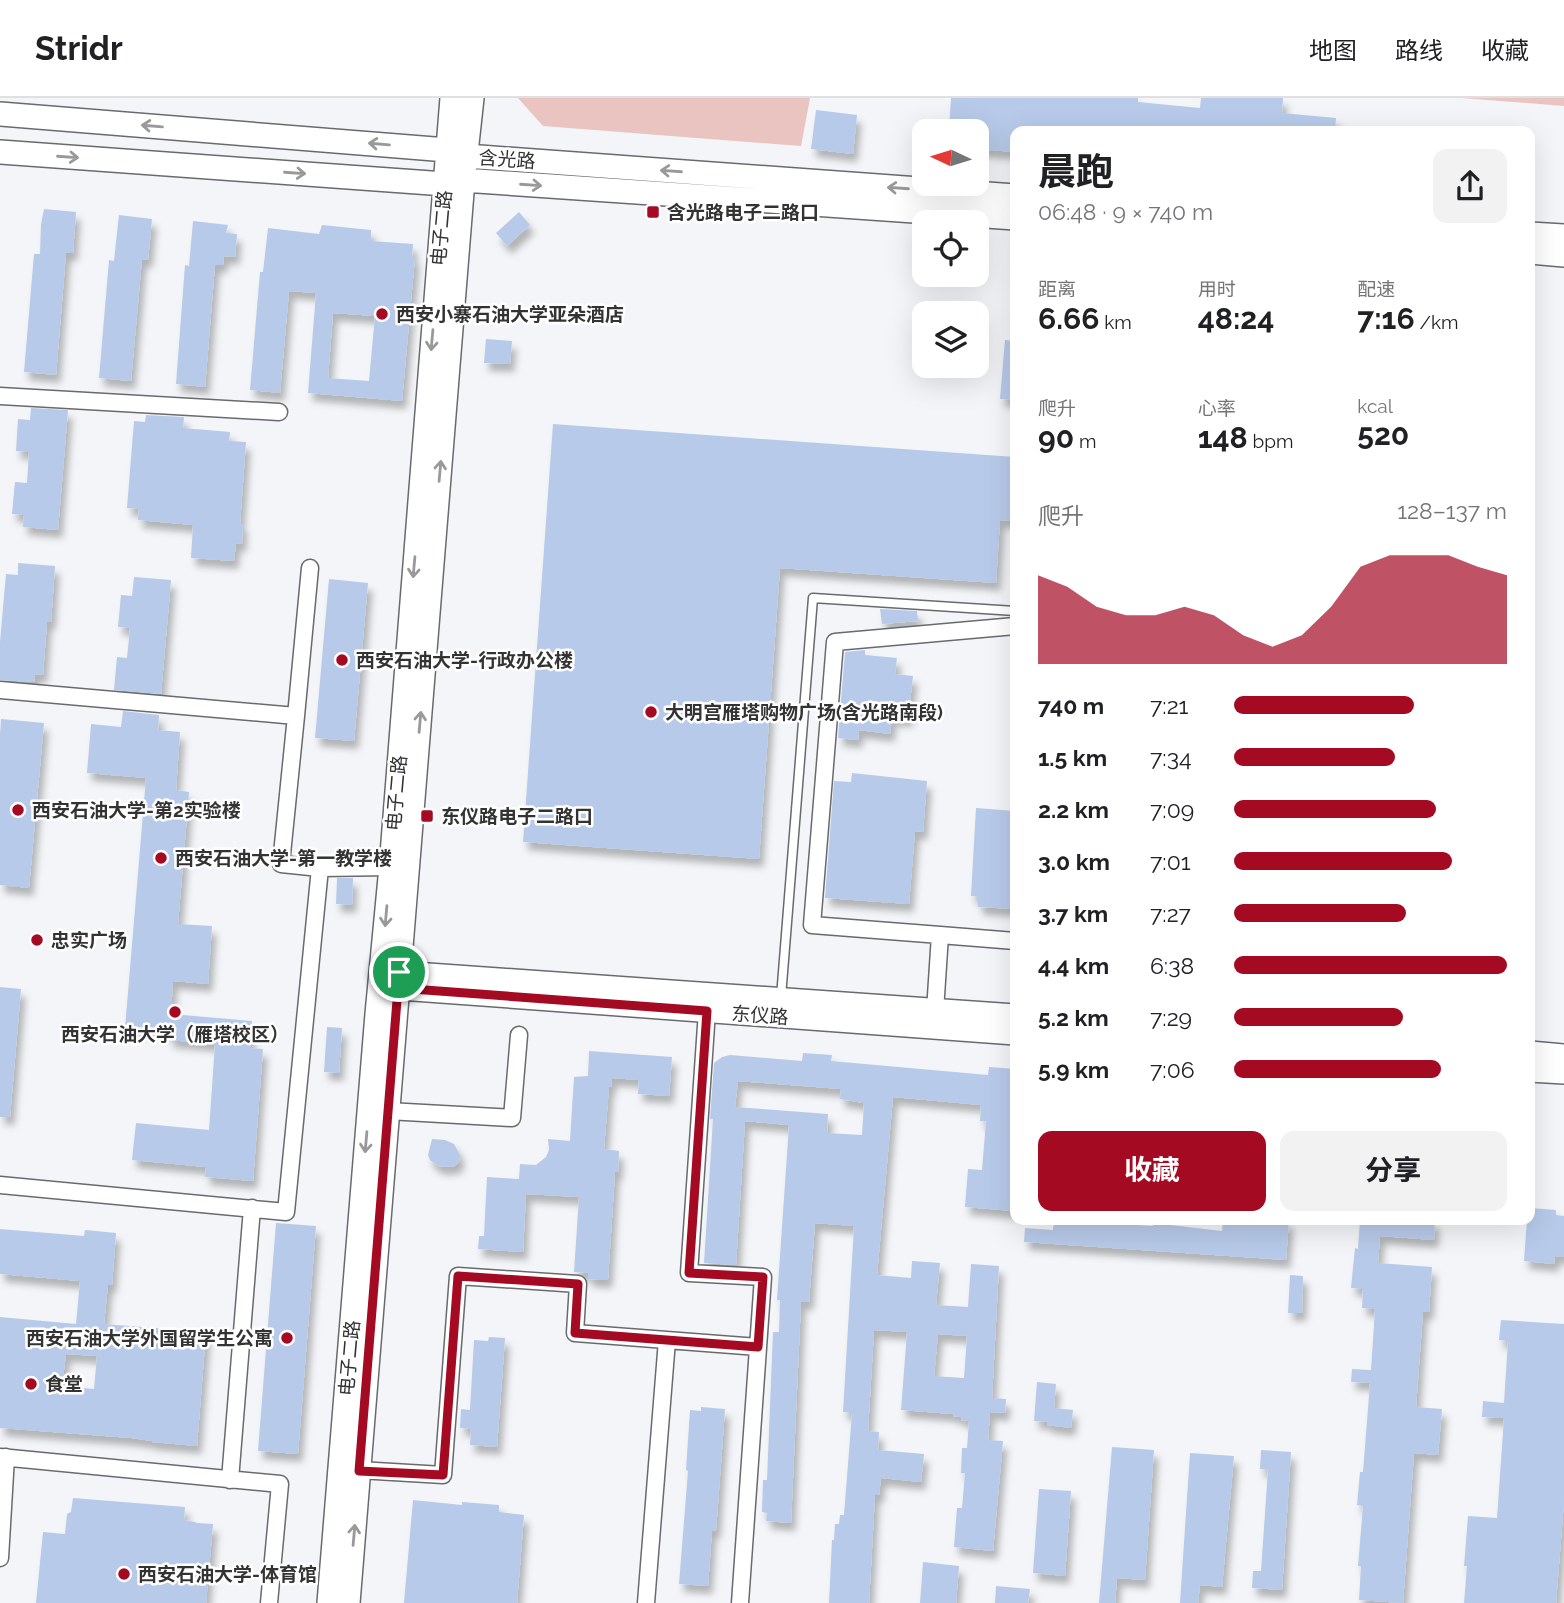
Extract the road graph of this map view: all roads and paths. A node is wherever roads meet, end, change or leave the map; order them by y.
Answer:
1 (452, 98) edge
2 (472, 98) edge
3 (0, 114) edge
4 (0, 152) edge
5 (457, 153) junction
6 (454, 182) junction
7 (1010, 196) edge
8 (1010, 218) edge
9 (1535, 234) edge
10 (1564, 236) edge
11 (1535, 252) edge
12 (1564, 255) edge
13 (0, 396) edge
14 (279, 412) dead end
15 (310, 568) dead end
16 (1010, 611) edge
17 (1010, 626) edge
18 (0, 690) edge
19 (296, 716) junction
20 (390, 867) junction
21 (320, 868) junction
22 (940, 935) junction
23 (1010, 941) edge
24 (389, 980) junction
25 (780, 999) junction
26 (707, 1011) junction
27 (935, 1011) junction
28 (1010, 1016) edge
29 (1010, 1033) edge
30 (519, 1035) dead end
31 (1535, 1053) edge
32 (1564, 1055) edge
33 (1535, 1070) edge
34 (1564, 1072) edge
35 (388, 1111) junction
36 (0, 1185) edge
37 (252, 1208) junction
38 (667, 1340) junction
39 (758, 1347) junction
40 (3, 1457) edge
41 (359, 1471) junction
42 (230, 1480) junction
43 (0, 1558) edge
44 (269, 1603) edge
45 (329, 1603) edge
46 (348, 1603) edge
47 (646, 1603) edge
48 (740, 1603) edge

1 - 5 main road
2 - 5 main road
5 -> 3 main road, 含光路
4 -> 6 main road, 含光路
5 - 6 main road, 电子二路
7 -> 5 main road, 含光路
6 -> 8 main road, 含光路
6 -> 20 main road, 电子二路
24 -> 6 main road, 电子二路
9 - 10 main road
11 - 12 main road
13 - 14 street
15 - 19 street
16 - 25 lane
17 - 22 street
18 - 19 street
19 - 21 street
20 - 21 street
20 -> 24 main road, 电子二路
21 - 37 street
22 - 23 street
22 - 27 street
24 - 25 main road, 东仪路
24 - 26 main road, 东仪路
24 - 35 main road, 电子二路
24 -> 45 main road, 电子二路
25 - 27 main road, 东仪路
26 - 29 main road, 东仪路
26 - 39 street
27 - 28 main road, 东仪路
30 - 35 street
31 - 32 main road
33 - 34 main road
35 - 41 main road, 电子二路
36 - 37 street
37 - 42 street
38 - 39 street
38 - 41 street
38 - 47 street
39 - 48 street
40 - 42 street
40 - 43 street
46 -> 41 main road, 电子二路
42 - 44 street

